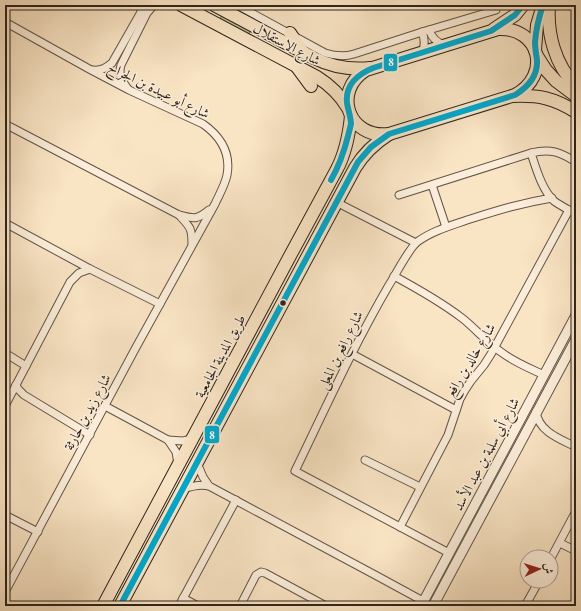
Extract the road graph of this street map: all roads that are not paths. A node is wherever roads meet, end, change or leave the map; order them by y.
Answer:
1 (138, 5) edge
2 (143, 5) edge
3 (154, 5) edge
4 (214, 5) edge
5 (238, 5) edge
6 (523, 5) edge
7 (542, 5) edge
8 (549, 5) edge
9 (181, 9) edge
10 (496, 10) dead end
11 (5, 22) edge
12 (425, 31) junction
13 (491, 31) junction
14 (130, 33) junction
15 (290, 34) junction
16 (249, 41) junction
17 (445, 45) junction
18 (236, 46) dead end
19 (303, 52) junction
20 (422, 52) junction
21 (536, 53) junction
22 (295, 65) junction
23 (373, 68) junction
24 (91, 70) junction
25 (311, 86) dead end
26 (576, 86) edge
27 (129, 90) junction
28 (576, 96) edge
29 (508, 97) junction
30 (576, 112) edge
31 (350, 113) junction
32 (5, 124) edge
33 (389, 134) junction
34 (531, 152) junction
35 (576, 162) edge
36 (432, 185) junction
37 (399, 195) dead end
38 (552, 198) junction
39 (336, 202) junction
40 (213, 207) junction
41 (569, 210) junction
42 (576, 214) edge
43 (179, 215) junction
44 (5, 223) edge
45 (446, 227) junction
46 (416, 243) junction
47 (192, 245) junction
48 (90, 268) junction
49 (394, 276) junction
50 (160, 304) junction
51 (576, 315) edge
52 (576, 339) edge
53 (495, 348) junction
54 (5, 353) edge
55 (352, 354) junction
56 (26, 366) junction
57 (544, 376) junction
58 (16, 385) junction
59 (5, 406) edge
60 (105, 406) junction
61 (456, 410) junction
62 (536, 412) junction
63 (90, 435) junction
64 (192, 439) junction
65 (168, 440) junction
66 (576, 447) edge
67 (365, 460) dead end
68 (197, 463) junction
69 (178, 466) junction
70 (209, 486) junction
71 (420, 487) junction
72 (183, 489) junction
73 (236, 500) junction
74 (576, 511) edge
75 (5, 515) edge
76 (400, 527) junction
77 (38, 532) junction
78 (560, 543) junction
79 (556, 549) edge
80 (576, 551) edge
81 (449, 553) junction
82 (535, 589) edge
83 (5, 592) edge
84 (438, 596) junction
85 (183, 598) junction
86 (422, 604) edge
87 (103, 606) edge
88 (120, 606) edge
89 (179, 606) edge
90 (198, 606) edge
91 (240, 606) edge
92 (326, 606) edge
93 (433, 606) edge
94 (442, 606) edge
95 (525, 606) edge

1 - 14 street
2 - 14 street
3 - 27 street
4 - 19 main road, شارع الاستقلال
5 - 15 street, شارع الاستقلال
6 - 13 main road
7 - 21 main road
8 - 26 main road
9 - 16 main road, شارع الاستقلال
10 - 12 street, شارع الاستقلال
11 - 24 street, شارع أبو عبيدة بن الجراح
12 - 15 street, شارع الاستقلال
12 - 17 street
12 - 20 street
13 - 17 main road
13 - 21 main road
14 - 24 street
15 - 19 main road
16 - 18 main road
16 - 22 main road, شارع الاستقلال
17 - 20 main road
19 - 23 main road, شارع الاستقلال
20 - 23 main road
21 - 28 main road
21 - 29 main road
22 - 25 main road
22 - 31 main road, شارع الاستقلال
23 - 31 main road, طريق المدينة الجامعية
24 - 27 street, شارع أبو عبيدة بن الجراح
27 - 40 street, شارع أبو عبيدة بن الجراح
29 - 30 main road
29 - 33 main road
31 - 33 main road, شارع الاستقلال
31 - 64 main road, طريق المدينة الجامعية
32 - 43 street
33 - 39 main road
34 - 35 street
34 - 36 street
34 - 38 street
36 - 37 street
36 - 45 street
38 - 41 street
38 - 45 street
39 - 46 street
39 - 68 main road
40 - 43 street
40 - 47 street, شارع أبو عبيدة بن الجراح
41 - 42 street
41 - 53 street, شارع خالد بن رافع
43 - 47 street
44 - 48 street
45 - 46 street
46 - 49 street, شارع رافع بن المعلى
47 - 50 street, شارع زيد بن حارثة
48 - 50 street
48 - 56 street
49 - 53 street
49 - 55 street, شارع رافع بن المعلى
50 - 60 street, شارع زيد بن حارثة
51 - 57 street, شارع أبي سلمة بن عبد الأسد
52 - 62 street, شارع أبي سلمة بن عبد الأسد
53 - 57 street
53 - 61 street, شارع خالد بن رافع
54 - 56 street
55 - 61 street
55 - 76 street, شارع رافع بن المعلى
56 - 58 street
57 - 81 street, شارع أبي سلمة بن عبد الأسد
58 - 59 street
58 - 63 street
60 - 63 street, شارع زيد بن حارثة
60 - 65 street
61 - 71 street, شارع خالد بن رافع
62 - 66 street
62 - 84 street, شارع أبي سلمة بن عبد الأسد
63 - 77 street, شارع زيد بن حارثة
64 - 65 street
64 - 69 main road, طريق المدينة الجامعية
65 - 69 street
67 - 71 street
68 - 70 street
68 - 72 main road
69 - 87 main road, طريق المدينة الجامعية
70 - 72 street
70 - 73 street
71 - 76 street, شارع خالد بن رافع
72 - 88 main road
73 - 85 street
73 - 86 street
74 - 78 street
75 - 77 street
76 - 81 street
77 - 83 street, شارع زيد بن حارثة
78 - 79 street
78 - 80 street
81 - 86 street, شارع أبي سلمة بن عبد الأسد
82 - 95 street
84 - 93 street, شارع أبي سلمة بن عبد الأسد
84 - 94 street
85 - 89 street
85 - 90 street
91 - 92 street

